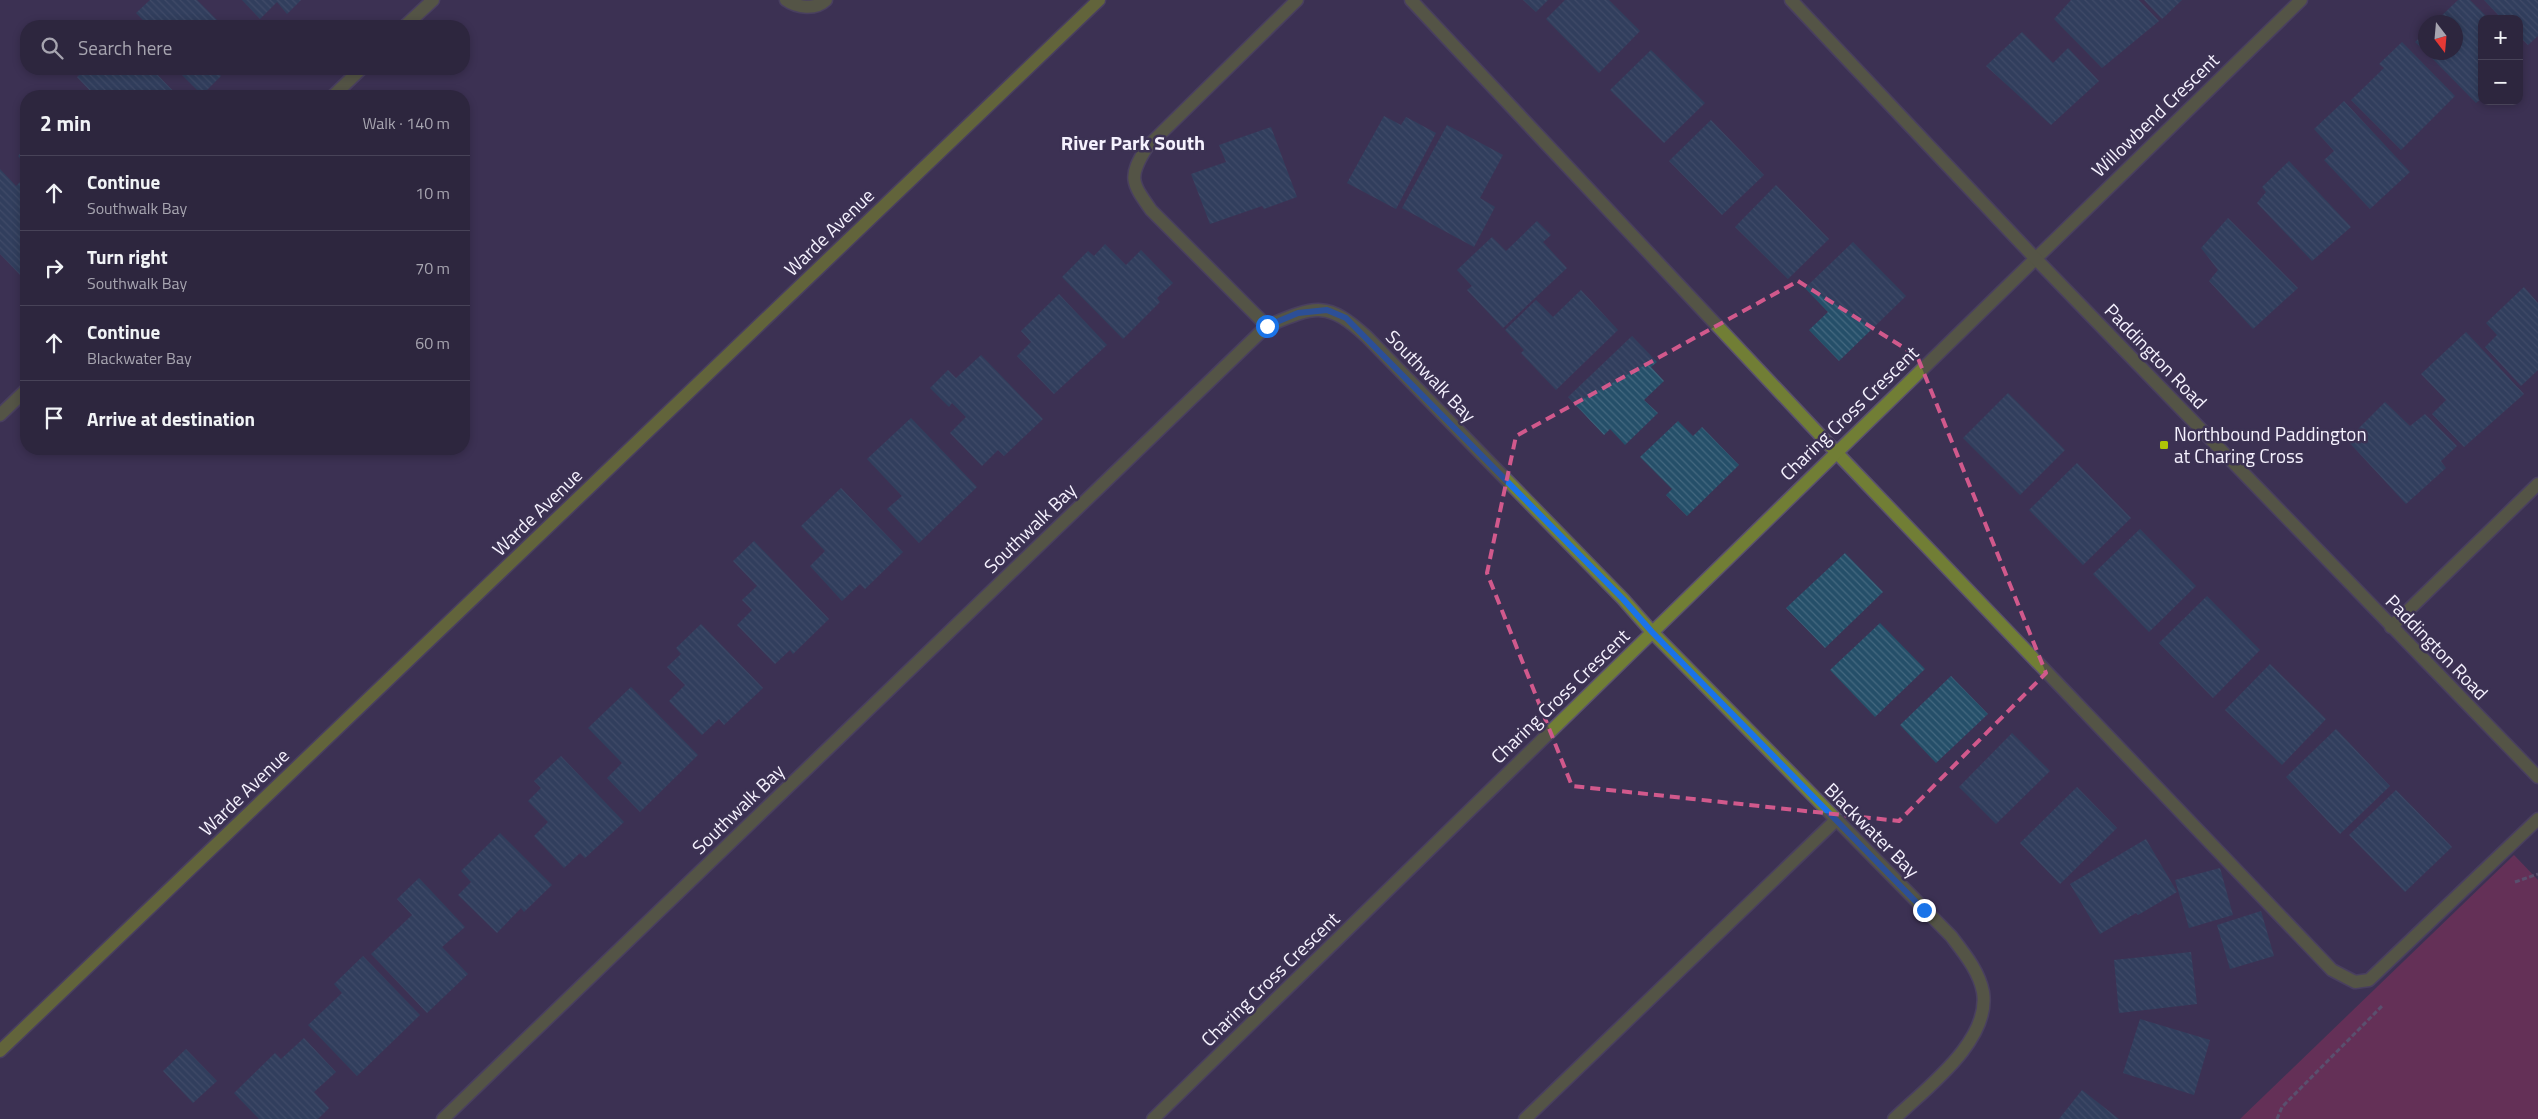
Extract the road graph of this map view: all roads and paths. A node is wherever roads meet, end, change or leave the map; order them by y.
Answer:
1 (433, 0) edge
2 (786, 0) edge
3 (826, 0) edge
4 (1099, 0) edge
5 (1298, 0) edge
6 (1411, 0) edge
7 (1791, 0) edge
8 (2301, 0) edge
9 (411, 20) edge
10 (355, 75) edge
11 (338, 90) edge
12 (2035, 258) junction
13 (1267, 326) junction
14 (20, 396) edge
15 (0, 416) edge
16 (1836, 452) junction
17 (2538, 484) edge
18 (2391, 627) junction
19 (1652, 632) junction
20 (2538, 777) edge
21 (2538, 819) edge
22 (1836, 820) junction
23 (0, 1051) edge
24 (443, 1119) edge
25 (1154, 1119) edge
26 (1525, 1119) edge
27 (1894, 1119) edge

1 - 9 street
2 - 3 street
4 - 23 main road, Warde Avenue
5 - 13 street
6 - 16 street
7 - 12 street, Paddington Road
8 - 12 street, Willowbend Crescent
10 - 11 street
12 - 16 street, Charing Cross Crescent
12 - 18 street, Paddington Road
13 - 19 street, Southwalk Bay
13 - 24 street, Southwalk Bay
14 - 15 street
16 - 19 street, Charing Cross Crescent
16 - 21 street
17 - 18 street
18 - 20 street, Paddington Road
19 - 22 street, Blackwater Bay
19 - 25 street, Charing Cross Crescent
22 - 26 street
22 - 27 street, Blackwater Bay

